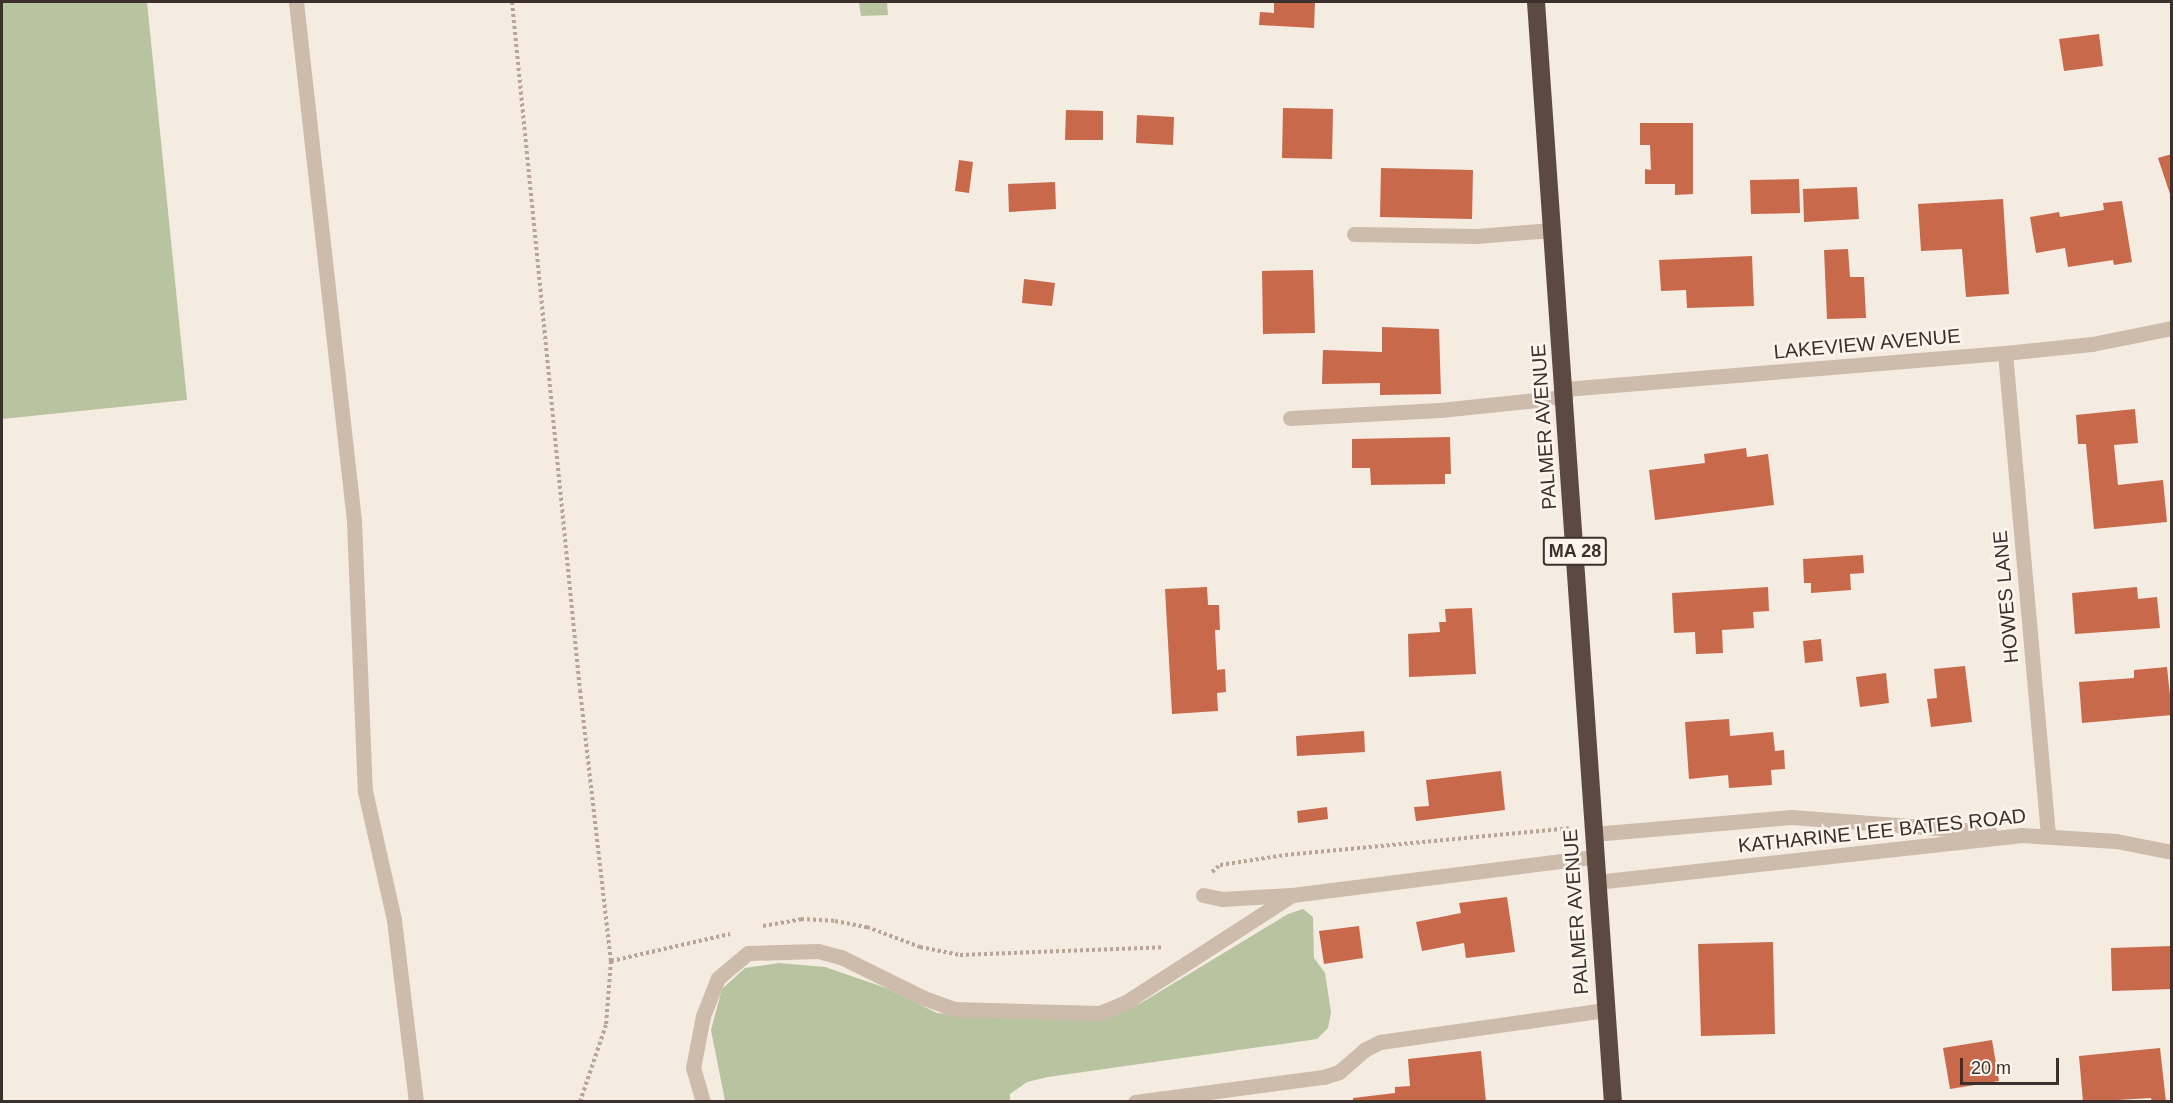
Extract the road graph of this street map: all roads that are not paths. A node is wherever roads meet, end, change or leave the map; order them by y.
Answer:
1 (296, 2) edge
2 (1536, 2) edge
3 (1552, 230) junction
4 (1354, 234) dead end
5 (2172, 328) edge
6 (2005, 353) junction
7 (1565, 393) junction
8 (1290, 418) dead end
9 (1593, 829) junction
10 (2022, 835) junction
11 (2048, 836) junction
12 (2172, 852) edge
13 (1594, 857) junction
14 (1596, 882) junction
15 (1203, 894) road end
16 (1292, 895) junction
17 (1605, 1010) junction
18 (416, 1101) edge
19 (704, 1101) edge
20 (1135, 1101) edge
21 (1613, 1101) edge

1 - 18 street
2 - 3 highway, PALMER AVENUE / MA 28
3 - 4 street
3 - 7 highway, PALMER AVENUE / MA 28
5 - 6 street, LAKEVIEW AVENUE
6 - 7 street, LAKEVIEW AVENUE
6 - 11 street, HOWES LANE
7 - 8 street, LAKEVIEW AVENUE
7 - 9 highway, PALMER AVENUE / MA 28
9 - 10 street
9 - 13 highway, PALMER AVENUE / MA 28
10 - 11 street, KATHARINE LEE BATES ROAD
10 - 14 street, KATHARINE LEE BATES ROAD
11 - 12 street, KATHARINE LEE BATES ROAD
13 - 14 highway, PALMER AVENUE / MA 28
13 - 16 street
14 - 17 highway, PALMER AVENUE / MA 28
15 - 16 street
16 - 19 street
17 - 20 street
17 - 21 highway, PALMER AVENUE / MA 28

